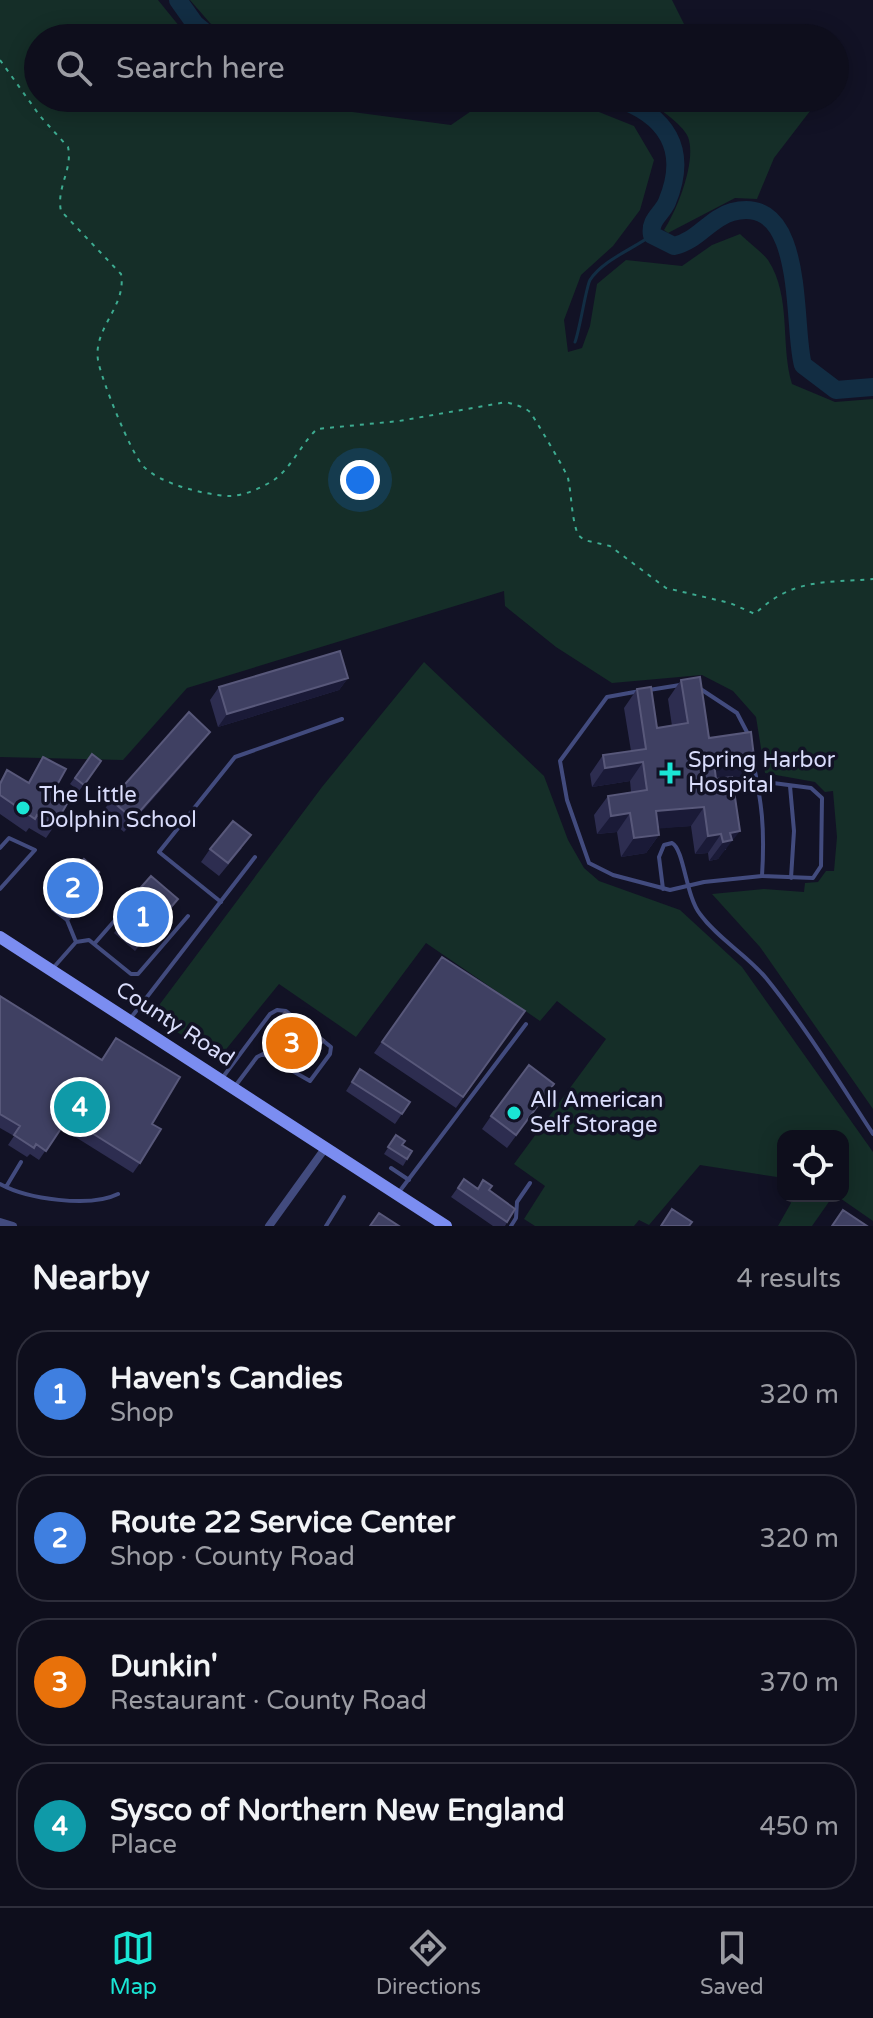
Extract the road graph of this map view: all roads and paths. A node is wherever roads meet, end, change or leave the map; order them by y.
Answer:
1 (0, 60) edge
2 (24, 94) edge
3 (37, 112) edge
4 (873, 579) edge
5 (342, 719) dead end
6 (758, 781) junction
7 (790, 786) junction
8 (0, 848) edge
9 (255, 857) dead end
10 (762, 876) junction
11 (791, 878) junction
12 (686, 888) junction
13 (0, 889) edge
14 (663, 889) junction
15 (93, 891) edge
16 (221, 902) junction
17 (53, 909) dead end
18 (188, 916) dead end
19 (116, 919) dead end
20 (67, 920) junction
21 (0, 937) edge
22 (76, 942) junction
23 (95, 943) junction
24 (53, 969) junction
25 (130, 1019) junction
26 (526, 1024) edge
27 (221, 1078) junction
28 (234, 1087) junction
29 (873, 1134) edge
30 (326, 1147) junction
31 (21, 1162) dead end
32 (391, 1168) dead end
33 (409, 1180) junction
34 (530, 1183) dead end
35 (3, 1186) edge
36 (118, 1194) dead end
37 (398, 1194) junction
38 (344, 1197) dead end
39 (0, 1222) edge
40 (13, 1226) edge
41 (269, 1226) edge
42 (326, 1226) edge
43 (446, 1226) edge
44 (511, 1226) edge

1 - 2 path
3 - 4 path
5 - 16 lane
6 - 7 lane
6 - 10 lane
6 - 14 lane
7 - 11 lane
7 - 11 lane
8 - 13 lane
9 - 16 lane
10 - 11 lane
10 - 12 lane
12 - 14 lane
12 - 14 lane
12 - 29 lane
15 - 20 lane
16 - 25 lane
17 - 20 lane
18 - 23 lane
19 - 23 lane
20 - 22 lane
21 - 24 main road, County Road
22 - 23 lane
22 - 24 lane
24 - 25 main road, County Road
25 - 27 main road, County Road
26 - 33 lane
27 - 28 main road, County Road
27 - 28 lane
28 - 30 main road, County Road
30 - 37 main road, County Road
30 - 41 street
31 - 35 lane
32 - 33 lane
33 - 37 lane
34 - 44 lane
35 - 36 lane
37 - 43 main road, County Road
38 - 42 lane
39 - 40 street

